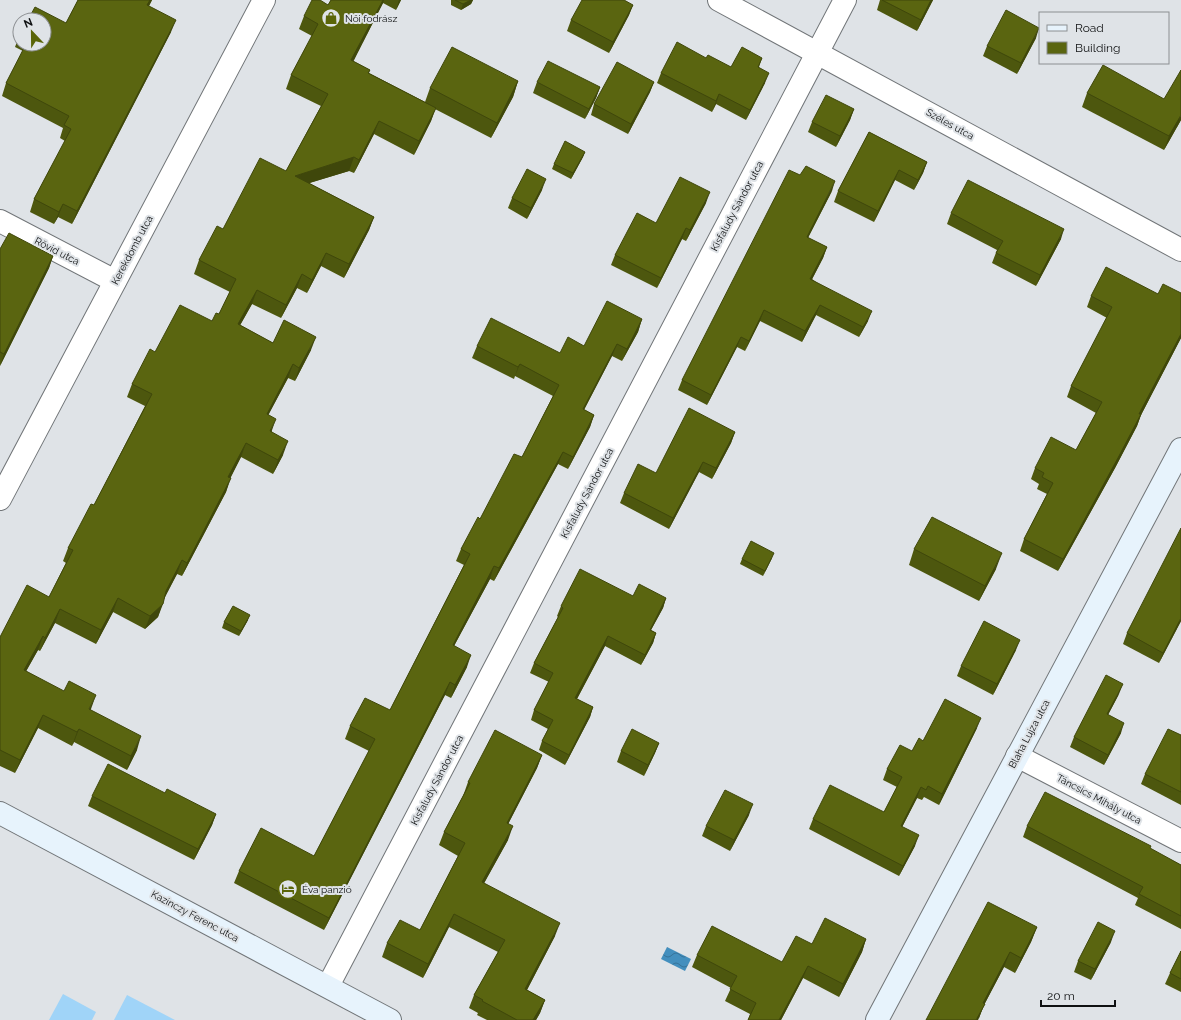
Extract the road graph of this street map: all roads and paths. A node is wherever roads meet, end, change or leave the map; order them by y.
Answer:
1 (264, 0) edge
2 (719, 0) edge
3 (845, 0) edge
4 (817, 52) junction
5 (0, 222) edge
6 (1181, 250) edge
7 (115, 281) junction
8 (1181, 449) edge
9 (0, 500) edge
10 (1017, 756) junction
11 (0, 813) edge
12 (1181, 841) edge
13 (328, 986) junction
14 (390, 1020) edge
15 (877, 1020) edge

1 - 7 street, Kerekdomb utca
2 - 4 street, Széles utca
3 - 4 street, Kisfaludy Sándor utca
4 - 6 street, Széles utca
4 - 13 street, Kisfaludy Sándor utca
5 - 7 street, Rövid utca
7 - 9 street, Kerekdomb utca
8 - 10 street, Blaha Lujza utca
10 - 12 street, Táncsics Mihály utca
10 - 15 street, Blaha Lujza utca
11 - 13 street, Kazinczy Ferenc utca
13 - 14 street, Kazinczy Ferenc utca

